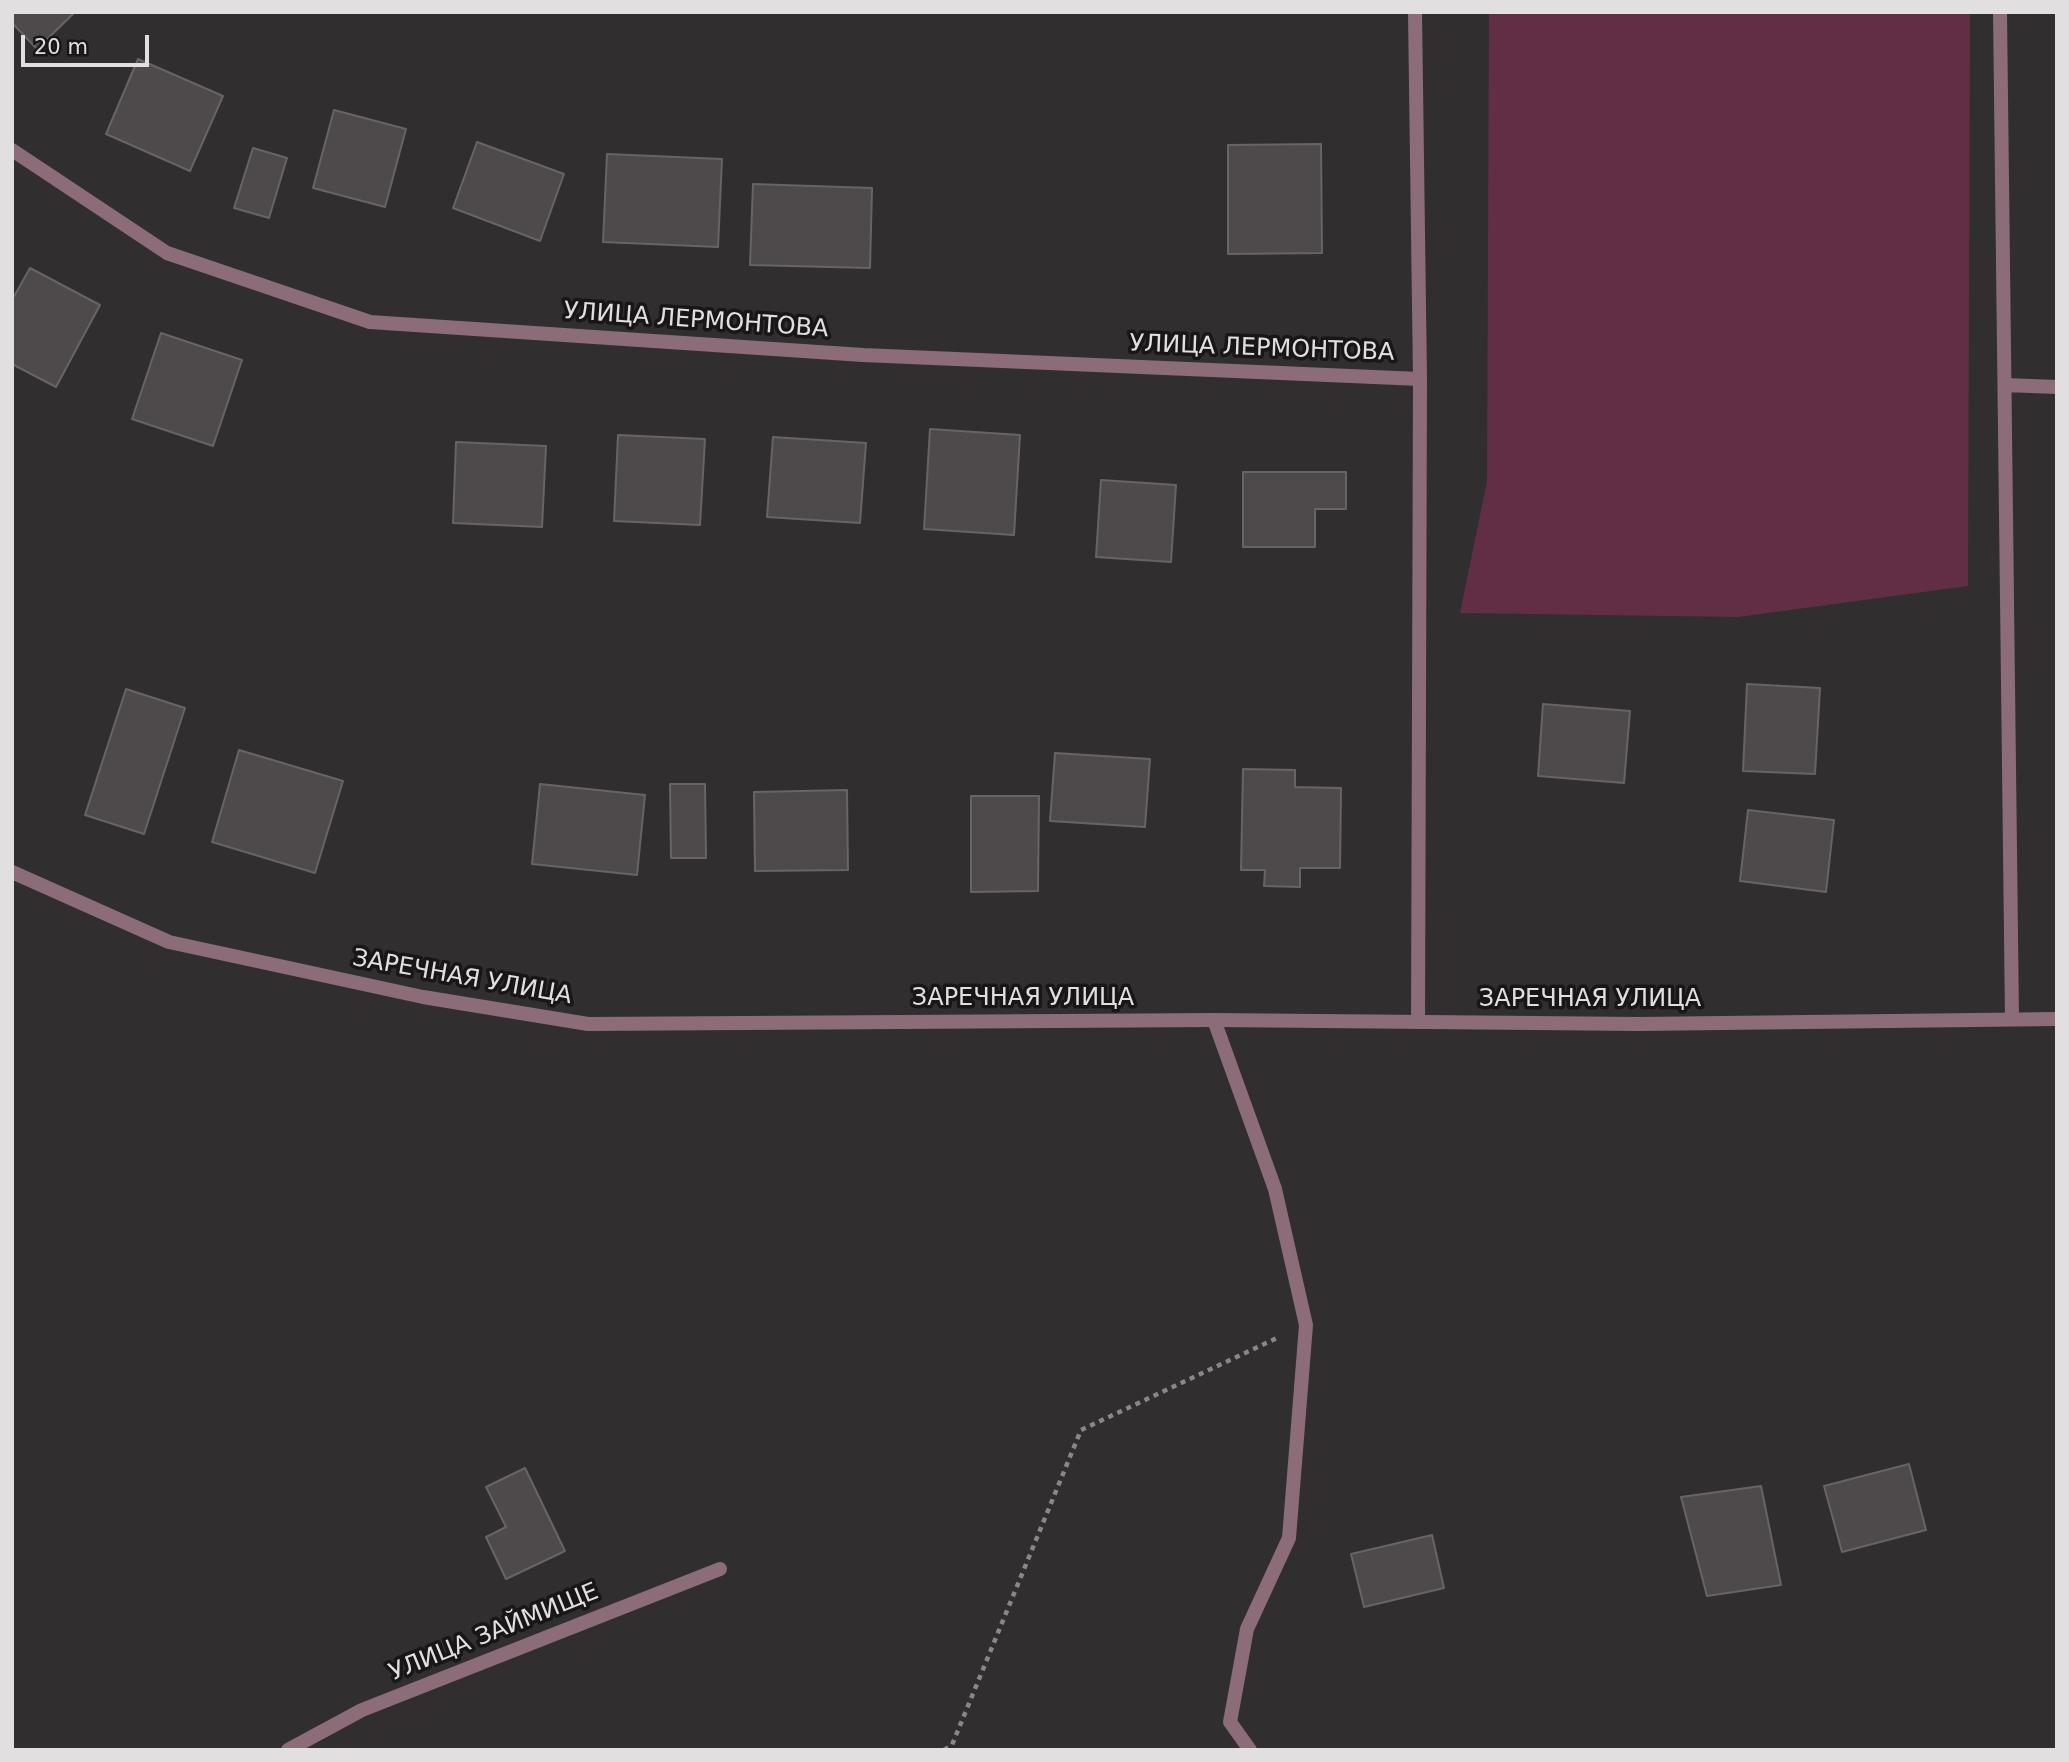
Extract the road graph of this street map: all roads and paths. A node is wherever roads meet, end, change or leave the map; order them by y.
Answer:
1 (1415, 12) edge
2 (2000, 12) edge
3 (12, 150) edge
4 (1420, 379) junction
5 (2005, 384) junction
6 (2057, 387) edge
7 (12, 872) edge
8 (2012, 1018) junction
9 (2057, 1019) edge
10 (1214, 1020) junction
11 (1418, 1022) junction
12 (1306, 1325) junction
13 (720, 1569) dead end
14 (288, 1750) edge
15 (944, 1750) edge
16 (1251, 1750) edge

1 - 4 street
2 - 5 street
3 - 4 street, УЛИЦА ЛЕРМОНТОВА
4 - 11 street
5 - 6 street
5 - 8 street
7 - 10 street, ЗАРЕЧНАЯ УЛИЦА
8 - 9 street, ЗАРЕЧНАЯ УЛИЦА
8 - 11 street, ЗАРЕЧНАЯ УЛИЦА
10 - 11 street, ЗАРЕЧНАЯ УЛИЦА
10 - 12 street
12 - 15 path
12 - 16 street
13 - 14 street, УЛИЦА ЗАЙМИЩЕ

